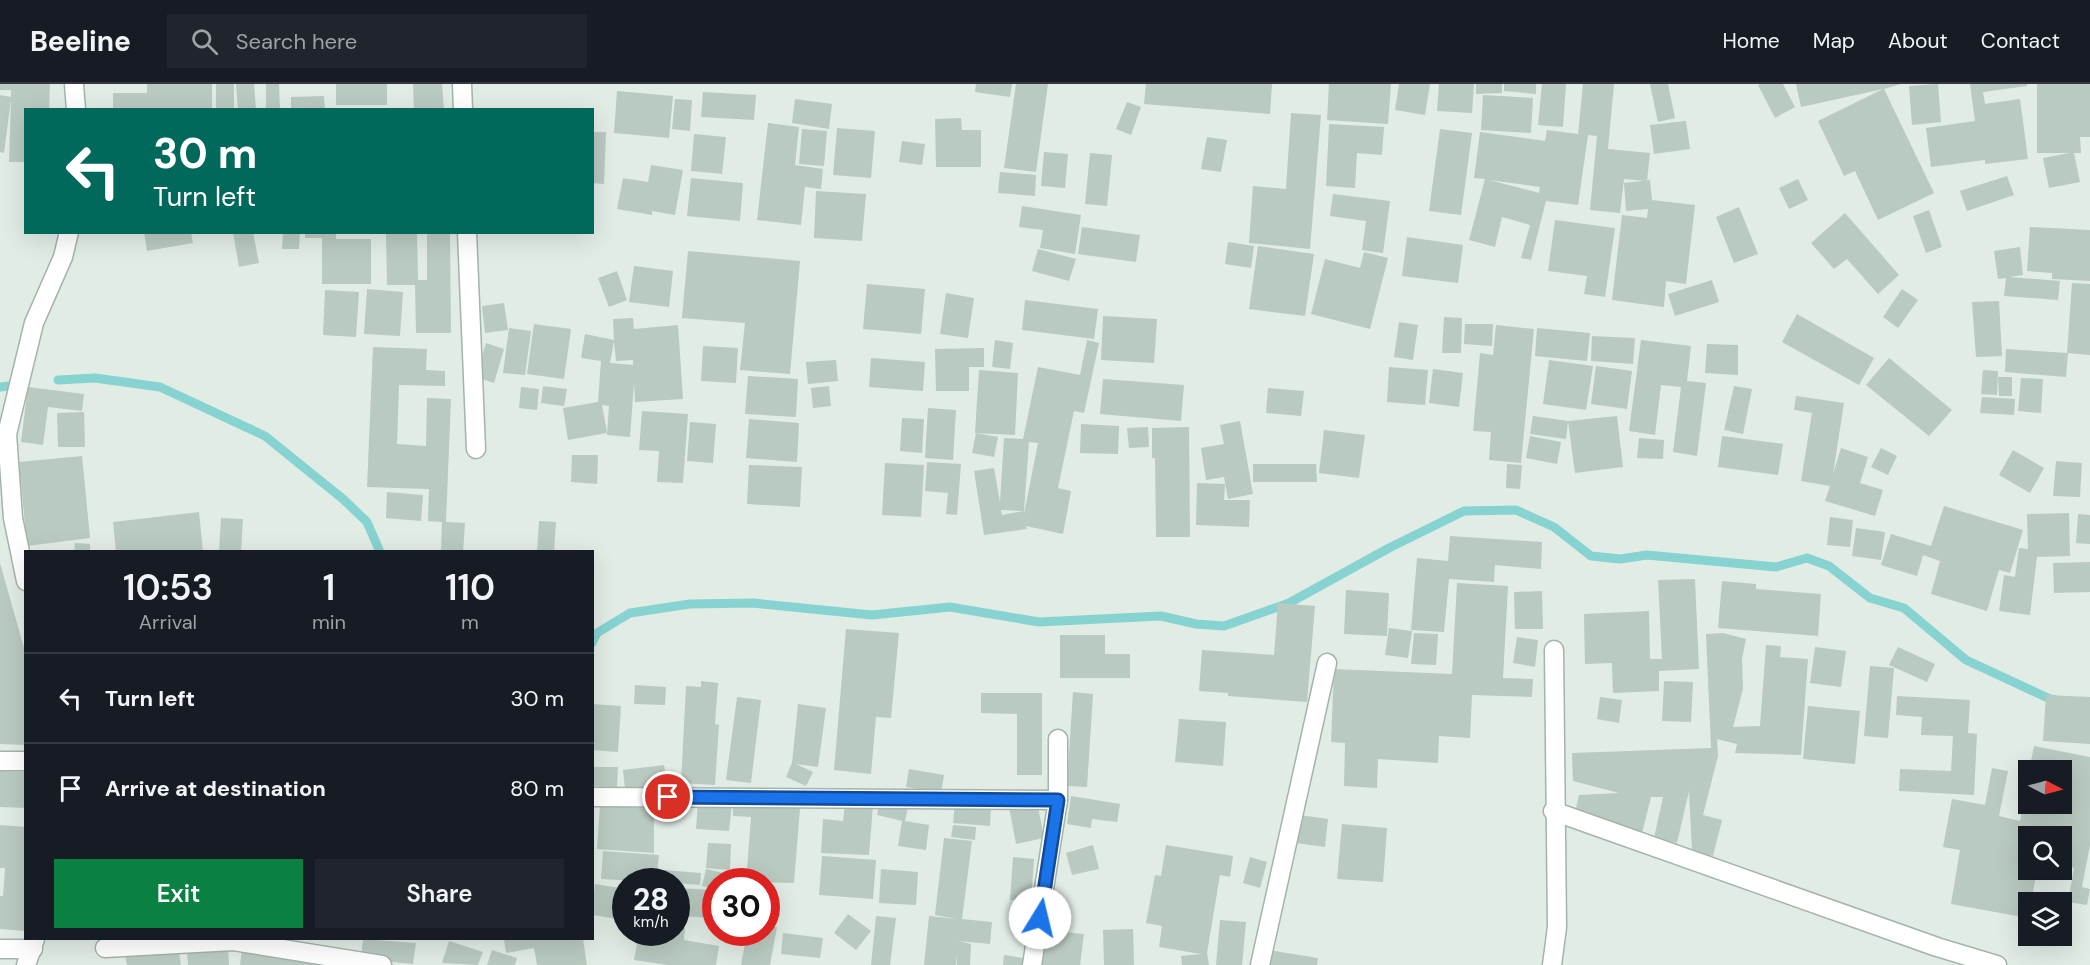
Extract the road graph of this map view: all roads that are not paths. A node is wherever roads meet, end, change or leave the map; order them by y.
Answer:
1 (75, 84) edge
2 (462, 84) edge
3 (76, 108) edge
4 (463, 108) edge
5 (69, 234) edge
6 (467, 234) edge
7 (476, 449) dead end
8 (24, 571) edge
9 (1554, 650) dead end
10 (1327, 663) dead end
11 (1058, 739) dead end
12 (0, 761) edge
13 (24, 761) edge
14 (594, 796) edge
15 (1058, 800) junction
16 (1553, 811) junction
17 (0, 949) edge
18 (31, 951) edge
19 (105, 951) edge
20 (382, 965) edge
21 (1032, 965) edge
22 (1260, 965) edge
23 (1552, 965) edge
24 (1997, 965) edge

1 - 3 street
2 - 4 street
5 - 8 street
6 - 7 street
9 - 16 street
10 - 22 street
11 - 15 street
12 - 13 street
14 - 15 street
15 - 21 street
16 - 23 street
16 - 24 street
17 - 18 street
19 - 20 street

